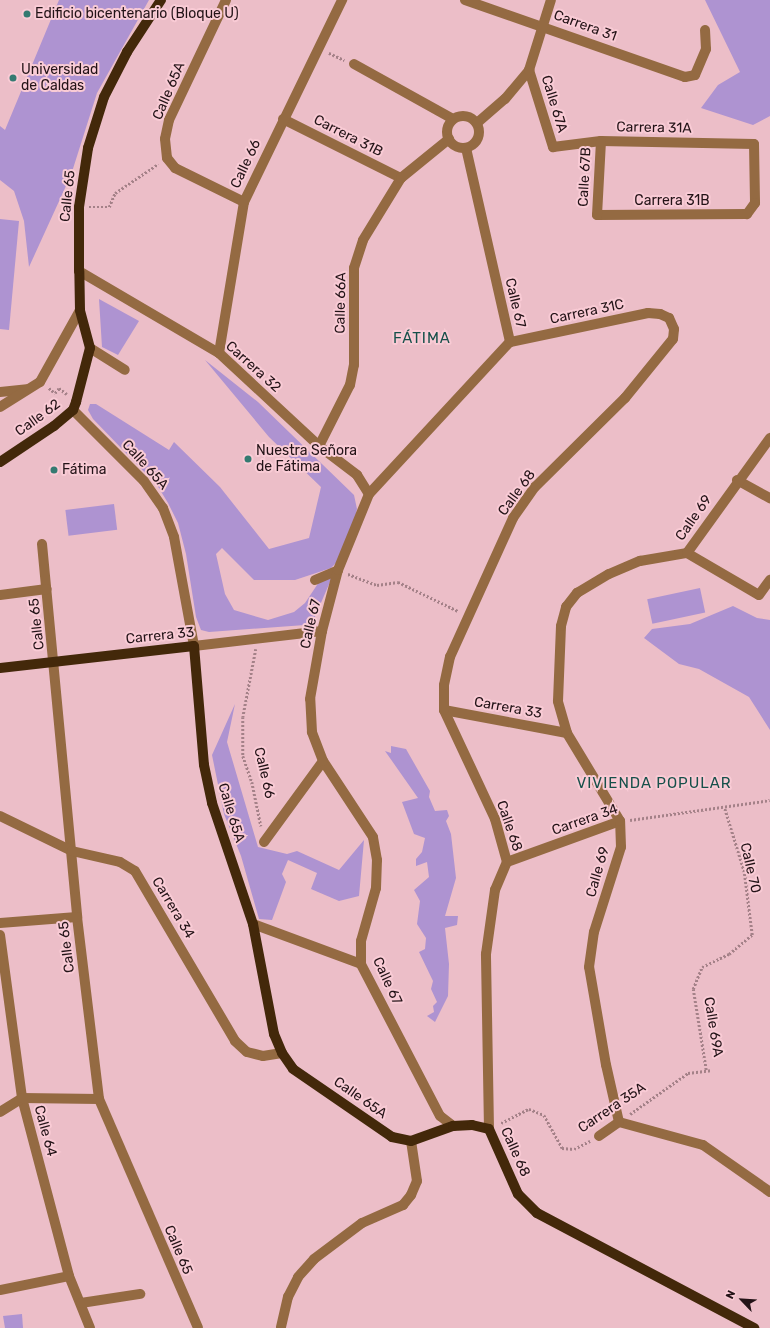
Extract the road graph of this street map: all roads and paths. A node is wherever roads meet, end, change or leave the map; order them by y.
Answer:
1 (161, 0) edge
2 (226, 0) edge
3 (342, 0) edge
4 (467, 0) edge
5 (551, 0) edge
6 (543, 26) junction
7 (705, 30) dead end
8 (318, 48) junction
9 (354, 64) joint
10 (529, 70) junction
11 (283, 119) junction
12 (453, 119) junction
13 (477, 123) junction
14 (449, 139) junction
15 (601, 142) junction
16 (553, 147) joint
17 (466, 148) junction
18 (167, 158) junction
19 (401, 178) junction
20 (244, 202) junction
21 (79, 207) junction
22 (747, 214) joint
23 (597, 215) joint
24 (79, 271) junction
25 (80, 310) junction
26 (669, 318) joint
27 (510, 342) junction
28 (90, 348) junction
29 (219, 353) junction
30 (125, 370) dead end
31 (40, 382) junction
32 (31, 388) junction
33 (0, 392) edge
34 (75, 406) junction
35 (0, 407) edge
36 (770, 438) edge
37 (319, 446) junction
38 (0, 462) edge
39 (737, 480) junction
40 (369, 494) junction
41 (770, 498) edge
42 (42, 544) dead end
43 (687, 553) junction
44 (338, 570) junction
45 (315, 580) dead end
46 (770, 580) edge
47 (47, 589) junction
48 (0, 595) edge
49 (470, 617) junction
50 (322, 631) junction
51 (258, 639) junction
52 (194, 646) junction
53 (55, 661) junction
54 (0, 668) edge
55 (444, 710) junction
56 (567, 733) junction
57 (323, 761) junction
58 (770, 800) edge
59 (724, 807) junction
60 (0, 816) edge
61 (620, 821) junction
62 (264, 842) joint
63 (72, 852) junction
64 (507, 862) junction
65 (77, 918) junction
66 (0, 923) edge
67 (253, 924) junction
68 (0, 934) edge
69 (361, 964) junction
70 (702, 967) joint
71 (282, 1053) junction
72 (706, 1070) junction
73 (711, 1070) dead end
74 (22, 1098) junction
75 (99, 1099) junction
76 (0, 1112) edge
77 (619, 1122) junction
78 (453, 1126) junction
79 (489, 1129) junction
80 (599, 1136) joint
81 (411, 1141) junction
82 (770, 1192) edge
83 (68, 1276) junction
84 (0, 1290) edge
85 (140, 1294) dead end
86 (81, 1302) junction
87 (281, 1327) dead end
88 (90, 1328) edge
89 (198, 1328) edge
90 (754, 1328) edge

1 - 21 main road, Calle 65
2 - 18 street, Calle 65A
3 - 8 street, Calle 66
4 - 6 street, Carrera 31
5 - 6 street
6 - 7 street, Carrera 31
6 - 10 street
8 - 9 path
8 - 11 street, Calle 66
9 - 12 street
10 - 13 street
10 - 16 street, Calle 67A
11 - 19 street, Carrera 31B
11 - 20 street, Calle 66
12 - 13 street
12 - 14 street
13 - 17 street
14 - 17 street
14 - 19 street, Calle 66A
15 - 16 street, Carrera 31A
15 - 22 street, Carrera 31A
15 - 23 street, Calle 67B
17 - 27 street, Calle 67
18 - 20 street
18 - 21 path
19 - 37 street, Calle 66A
20 - 29 street, Calle 66
21 - 24 main road, Calle 65
22 - 23 street, Carrera 31B
24 - 25 main road, Calle 65
24 - 29 street, Carrera 32
25 - 28 main road, Calle 65
25 - 31 street
26 - 27 street, Carrera 31C
26 - 49 street, Calle 68
27 - 40 street, Calle 67
28 - 30 street
28 - 34 main road, Calle 65
29 - 37 street, Carrera 32
31 - 32 street
31 - 34 path
32 - 33 street
32 - 35 street
34 - 38 main road, Calle 62
34 - 52 street, Calle 65A
36 - 39 street, Calle 69
37 - 40 street, Carrera 32
39 - 41 street
39 - 43 street, Calle 69
40 - 44 street, Calle 67
42 - 47 street, Calle 65
43 - 46 street
43 - 56 street, Calle 69
44 - 45 street
44 - 49 path
44 - 50 street, Calle 67
47 - 48 street
47 - 53 street, Calle 65
49 - 55 street, Calle 68
50 - 51 street, Carrera 33
50 - 57 street, Calle 67
51 - 52 street, Carrera 33
51 - 62 path, Calle 66
52 - 53 main road, Carrera 33
52 - 67 main road, Calle 65A
53 - 54 main road, Carrera 33
53 - 63 street, Calle 65
55 - 56 street, Carrera 33
55 - 64 street, Calle 68
56 - 61 street, Calle 69
57 - 62 street
57 - 69 street, Calle 67
58 - 59 path, Carrera 34
59 - 61 path, Carrera 34
59 - 70 path, Calle 70
60 - 63 street, Carrera 34
61 - 64 street, Carrera 34
61 - 77 street, Calle 69
63 - 65 street, Calle 65
63 - 71 street, Carrera 34
64 - 79 street, Calle 68
65 - 66 street
65 - 75 street, Calle 65
67 - 69 street
67 - 71 main road, Calle 65A
68 - 74 street, Calle 64
69 - 78 street, Calle 67
70 - 72 path, Calle 69A
71 - 81 main road, Calle 65A
72 - 73 path, Carrera 35A
72 - 77 path, Carrera 35A
74 - 75 street
74 - 76 street
74 - 83 street, Calle 64
75 - 89 street, Calle 65
77 - 80 street, Carrera 35A
77 - 82 street
78 - 79 main road
78 - 81 main road
79 - 80 path, Carrera 35A
79 - 90 main road, Calle 68
81 - 87 street
83 - 84 street
83 - 86 street, Calle 64
85 - 86 street
86 - 88 street, Calle 64

